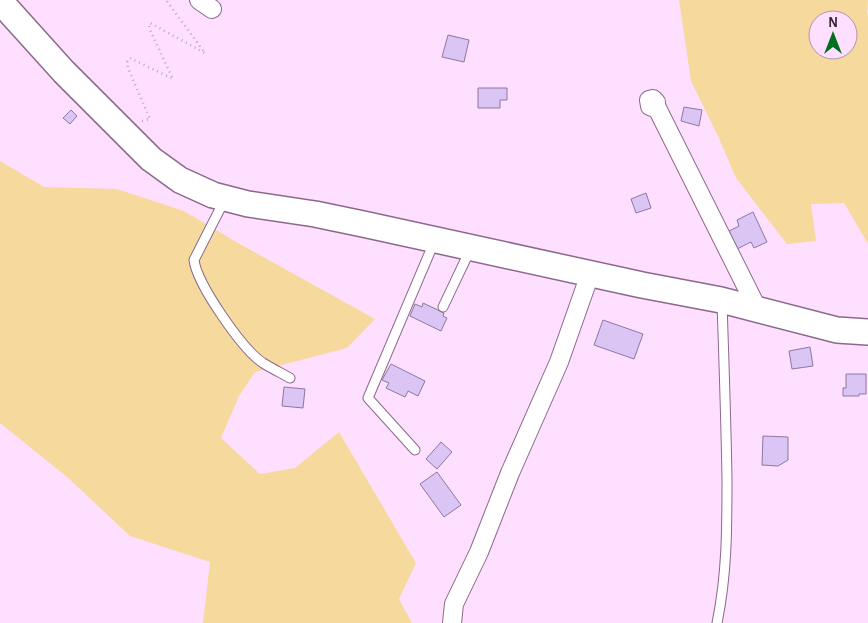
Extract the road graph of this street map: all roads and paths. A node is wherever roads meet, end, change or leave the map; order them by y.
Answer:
1 (166, 0) edge
2 (0, 1) edge
3 (656, 106) dead end
4 (136, 123) dead end
5 (225, 199) junction
6 (435, 240) junction
7 (471, 248) junction
8 (590, 274) junction
9 (722, 300) junction
10 (443, 307) dead end
11 (758, 310) junction
12 (868, 332) edge
13 (290, 378) dead end
14 (415, 450) dead end
15 (452, 623) edge
16 (717, 623) edge

1 - 4 path
2 - 5 street
3 - 11 street
5 - 6 street
5 - 13 lane
6 - 7 street
6 - 14 lane
7 - 8 street
7 - 10 lane
8 - 9 street
8 - 15 street
9 - 11 street
9 - 16 lane
11 - 12 street

